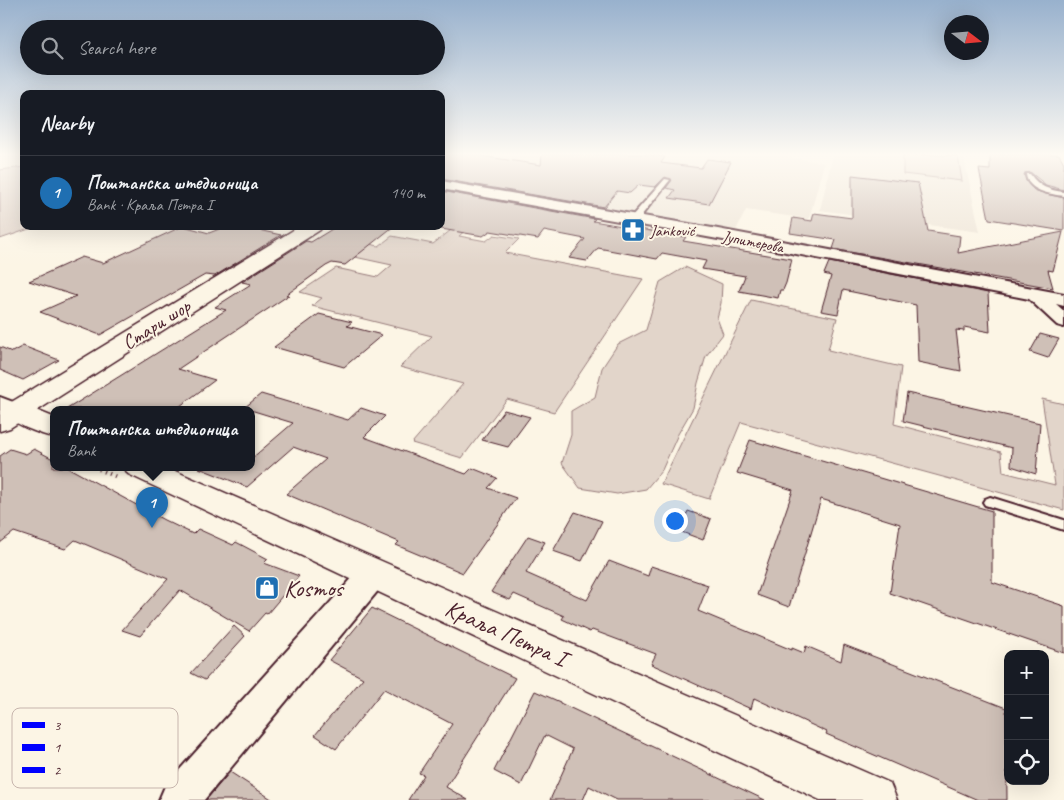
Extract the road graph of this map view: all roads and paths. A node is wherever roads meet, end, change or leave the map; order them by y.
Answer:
1 (477, 191) edge
2 (657, 191) edge
3 (1046, 191) edge
4 (1064, 194) edge
5 (634, 219) junction
6 (306, 230) edge
7 (1036, 296) junction
8 (1064, 300) edge
9 (1064, 321) edge
10 (5, 412) edge
11 (50, 427) edge
12 (148, 471) edge
13 (990, 502) dead end
14 (1064, 525) edge
15 (375, 574) junction
16 (180, 800) edge
17 (873, 800) edge

1 - 5 street, Јупитерова
2 - 5 lane
3 - 4 lane
5 - 7 street, Јупитерова
6 - 10 street, Стари шор
7 - 8 street, Јупитерова
7 - 9 street
10 - 11 street
12 - 15 street, Краља Петра I
13 - 14 lane
15 - 16 street
15 - 17 street, Краља Петра I

